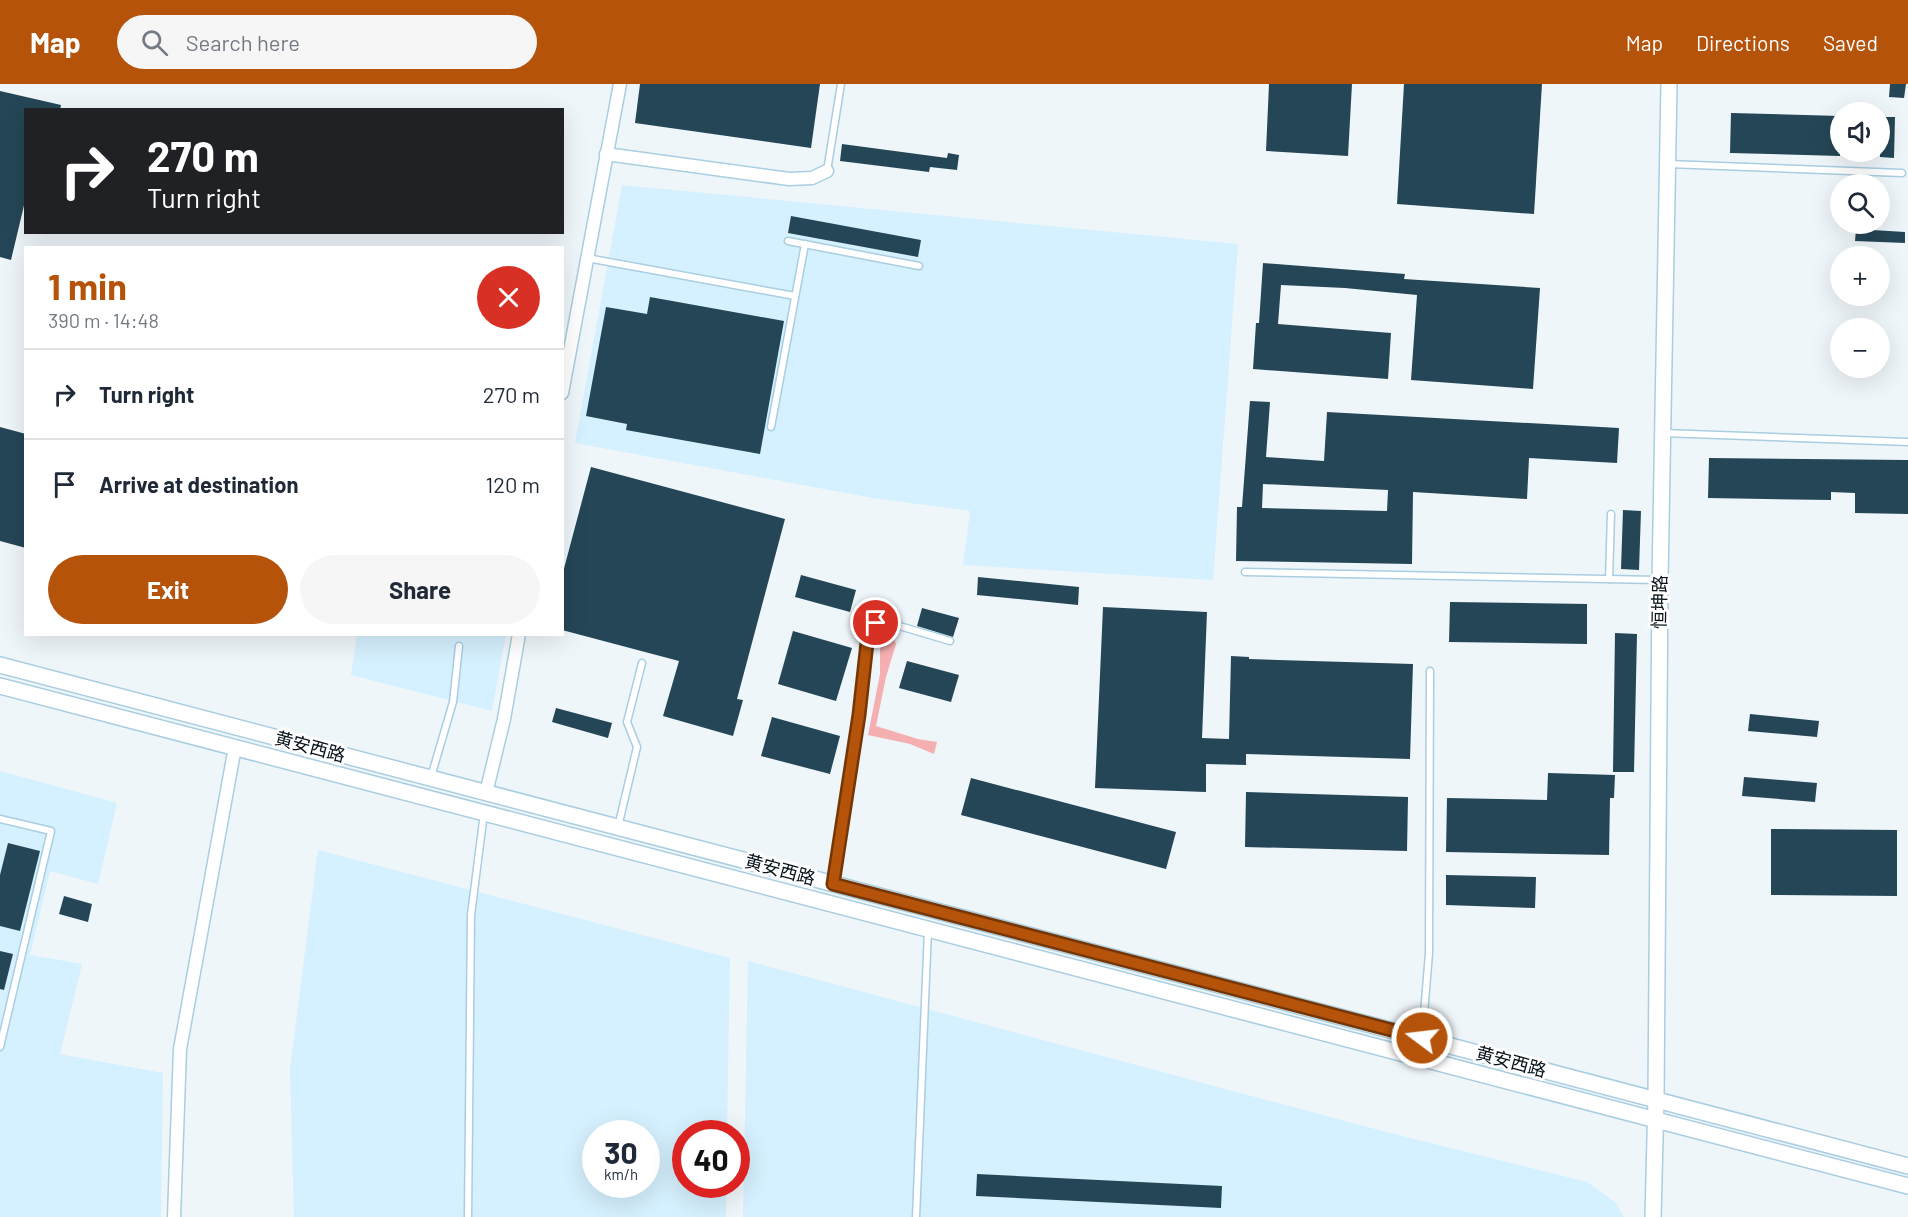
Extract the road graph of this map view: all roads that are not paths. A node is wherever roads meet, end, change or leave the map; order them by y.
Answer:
1 (620, 84) edge
2 (841, 84) edge
3 (1669, 84) edge
4 (606, 154) junction
5 (1668, 164) junction
6 (827, 171) joint
7 (1902, 173) dead end
8 (788, 241) dead end
9 (805, 244) junction
10 (587, 258) junction
11 (919, 266) dead end
12 (795, 296) junction
13 (564, 382) edge
14 (771, 427) dead end
15 (1663, 433) junction
16 (1908, 442) edge
17 (1611, 514) dead end
18 (1245, 572) dead end
19 (1609, 579) junction
20 (1660, 580) junction
21 (519, 636) edge
22 (950, 641) dead end
23 (459, 646) dead end
24 (642, 663) dead end
25 (0, 665) edge
26 (1430, 671) dead end
27 (0, 686) edge
28 (235, 747) junction
29 (430, 778) junction
30 (486, 793) junction
31 (484, 813) junction
32 (0, 819) edge
33 (618, 827) junction
34 (833, 884) junction
35 (928, 930) junction
36 (1422, 1038) junction
37 (0, 1047) edge
38 (1656, 1099) junction
39 (1655, 1119) junction
40 (1908, 1166) edge
41 (1908, 1186) edge
42 (174, 1217) edge
43 (468, 1217) edge
44 (916, 1217) edge
45 (1653, 1217) edge

1 - 4 street
2 - 6 lane
3 - 5 street, 恒坤路
4 - 6 street
4 - 10 street
5 - 7 lane
5 - 15 street, 恒坤路
8 - 9 lane
9 - 11 lane
9 - 12 lane
10 - 12 lane
10 - 13 street
12 - 14 lane
15 - 16 lane
15 - 20 street, 恒坤路
17 - 19 lane
18 - 19 lane
19 - 20 lane
20 - 38 street, 恒坤路
21 - 30 street
22 - 34 lane
23 - 29 lane
24 - 33 lane
25 - 29 street, 黄安西路
26 - 36 lane
27 - 28 street, 黄安西路
28 - 31 street, 黄安西路
28 - 42 street
29 - 30 street, 黄安西路
30 - 33 street, 黄安西路
31 - 35 street, 黄安西路
31 - 43 lane
32 - 37 lane
33 - 34 street, 黄安西路
34 - 36 street, 黄安西路
35 - 39 street, 黄安西路
35 - 44 lane
36 - 38 street, 黄安西路
38 - 39 street, 恒坤路
38 - 40 street, 黄安西路
39 - 41 street, 黄安西路
39 - 45 street, 恒坤路

